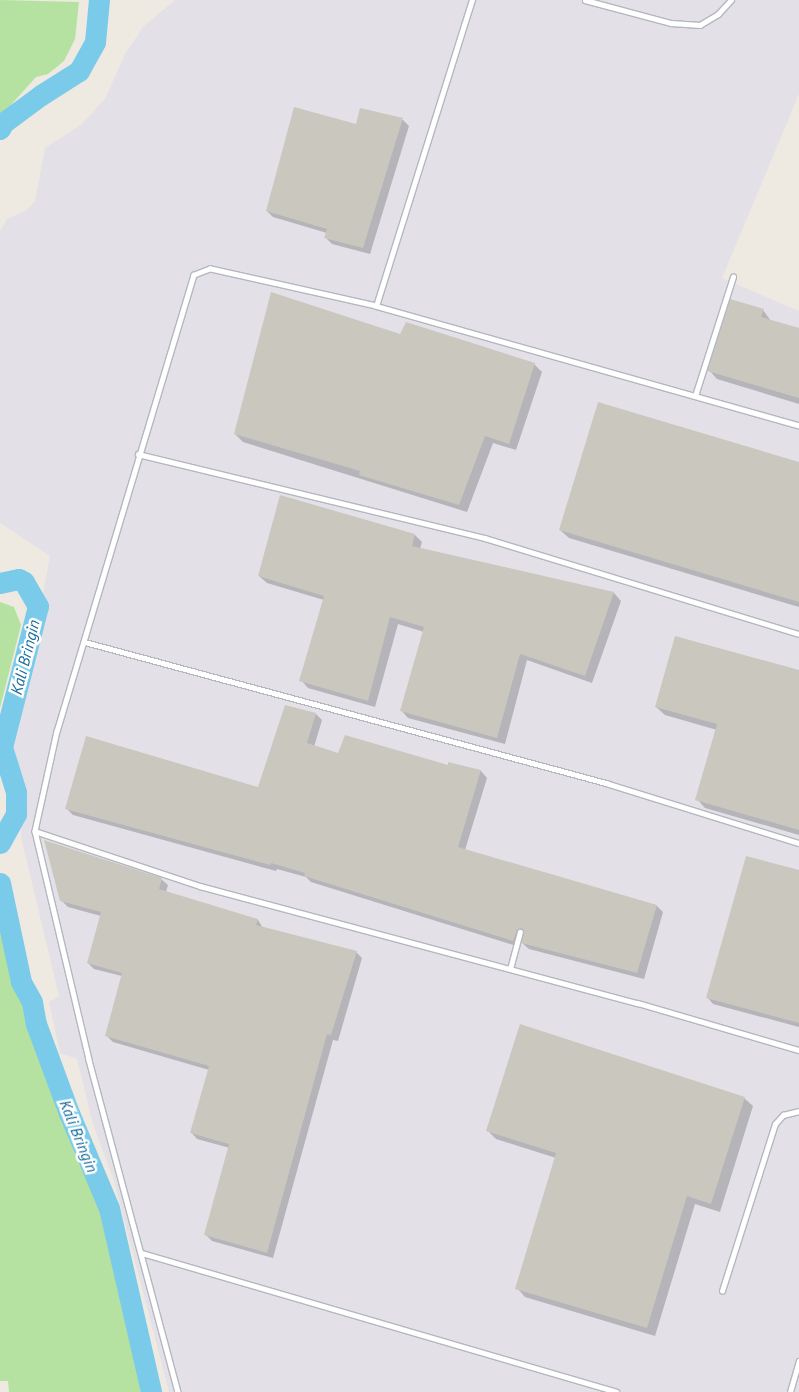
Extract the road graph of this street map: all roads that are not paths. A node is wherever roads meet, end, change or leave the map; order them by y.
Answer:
1 (472, 0) edge
2 (585, 0) edge
3 (731, 0) edge
4 (733, 277) dead end
5 (376, 306) junction
6 (695, 396) junction
7 (799, 426) edge
8 (138, 454) junction
9 (799, 634) edge
10 (85, 642) junction
11 (35, 831) junction
12 (799, 843) edge
13 (520, 932) dead end
14 (510, 969) junction
15 (799, 1050) edge
16 (799, 1111) edge
17 (142, 1253) junction
18 (722, 1291) dead end
19 (799, 1361) edge
20 (178, 1392) edge
21 (616, 1392) edge
22 (790, 1392) edge

1 - 5 lane
2 - 3 lane
4 - 6 lane
5 - 6 lane
5 - 8 lane
6 - 7 lane
8 - 9 lane
8 - 10 lane
10 - 11 lane
10 - 12 lane
11 - 14 lane
11 - 17 lane
13 - 14 lane
14 - 15 lane
16 - 18 lane
17 - 20 lane
17 - 21 lane
19 - 22 lane

